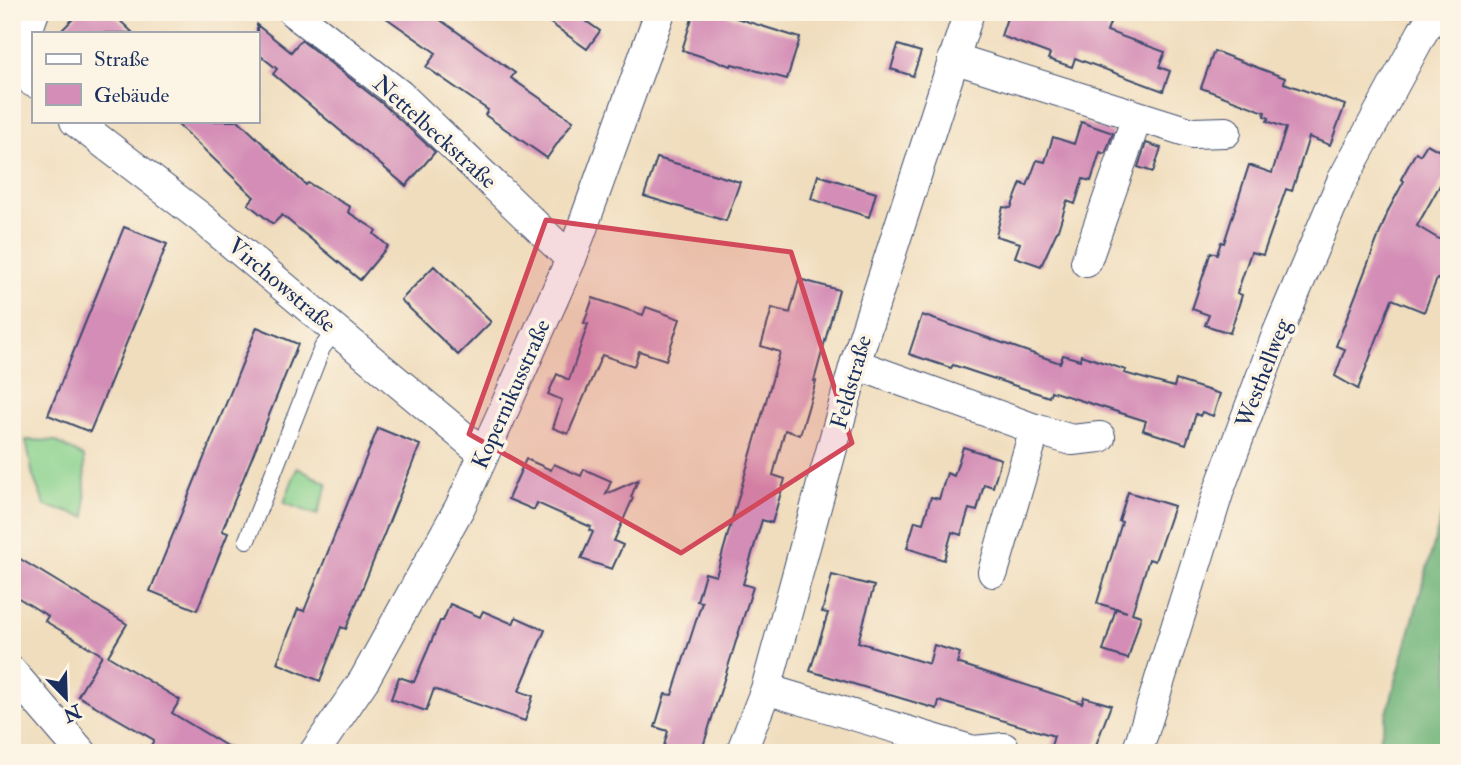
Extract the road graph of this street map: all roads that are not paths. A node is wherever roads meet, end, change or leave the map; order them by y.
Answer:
1 (34, 12) edge
2 (293, 12) edge
3 (660, 12) edge
4 (968, 12) edge
5 (1435, 12) edge
6 (953, 58) junction
7 (32, 80) edge
8 (1137, 117) junction
9 (76, 122) edge
10 (1226, 132) dead end
11 (571, 259) junction
12 (1086, 262) dead end
13 (336, 330) junction
14 (855, 364) junction
15 (1035, 429) junction
16 (1100, 438) dead end
17 (484, 454) junction
18 (247, 540) dead end
19 (993, 572) dead end
20 (12, 672) edge
21 (766, 689) junction
22 (937, 747) edge
23 (1004, 748) dead end
24 (82, 753) edge
25 (314, 753) edge
26 (741, 753) edge
27 (1137, 753) edge

1 - 7 street
2 - 11 street, Nettelbeckstraße
3 - 11 street, Kopernikusstraße
4 - 6 street, Feldstraße
5 - 27 street, Westhellweg
6 - 8 street
6 - 14 street, Feldstraße
8 - 10 street
8 - 12 street
9 - 13 street, Virchowstraße
11 - 17 street, Kopernikusstraße
13 - 17 street, Virchowstraße
13 - 18 lane
14 - 15 street
14 - 21 street, Feldstraße
15 - 16 street
15 - 19 street
17 - 25 street, Kopernikusstraße
20 - 24 street
21 - 22 street
21 - 26 street, Feldstraße
22 - 23 street

